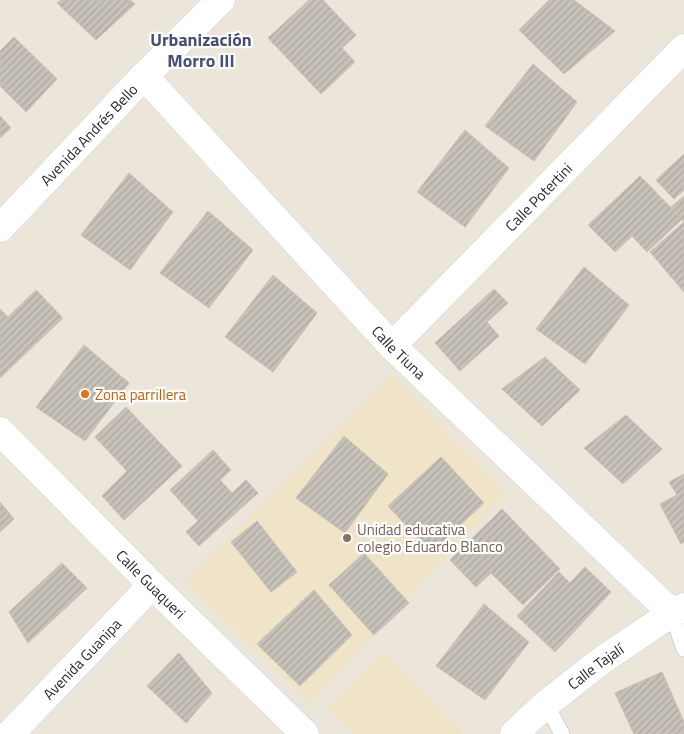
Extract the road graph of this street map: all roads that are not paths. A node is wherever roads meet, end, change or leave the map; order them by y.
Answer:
1 (221, 0) edge
2 (684, 48) edge
3 (144, 76) junction
4 (0, 228) edge
5 (392, 346) junction
6 (0, 431) edge
7 (152, 585) junction
8 (678, 610) edge
9 (684, 649) edge
10 (546, 704) junction
11 (10, 734) edge
12 (305, 734) edge
13 (514, 734) edge
14 (562, 734) edge

1 - 3 street, Avenida Andrés Bello
2 - 5 street, Calle Potertini
3 - 4 street, Avenida Andrés Bello
3 - 5 street, Calle Tiuna
5 - 8 street, Calle Tiuna
6 - 7 street, Calle Guaqueri
7 - 11 street, Avenida Guanipa
7 - 12 street, Calle Guaqueri
8 - 9 lane
8 - 10 street, Calle Tajalí
10 - 13 street, Calle Tajalí
10 - 14 lane

